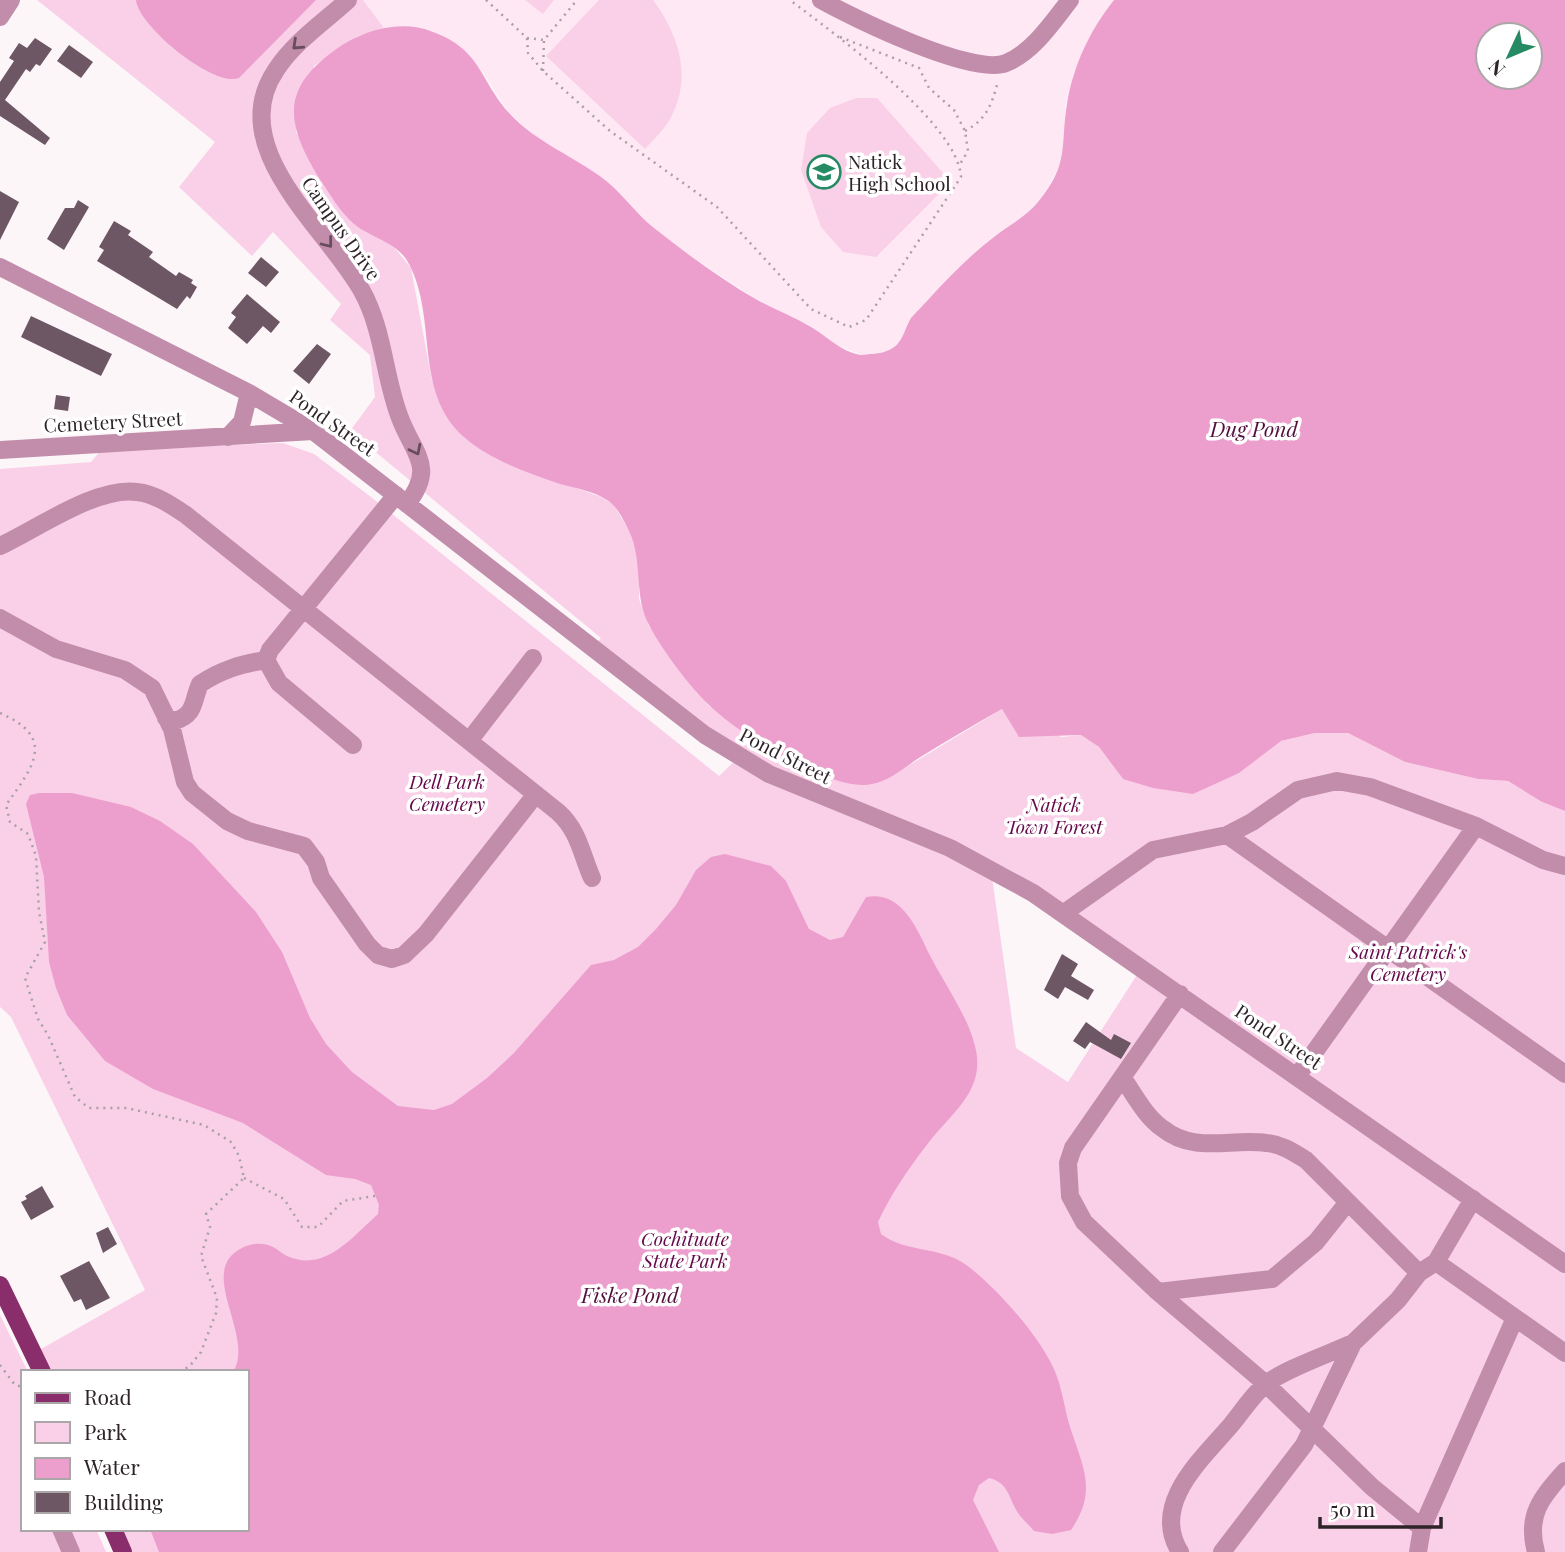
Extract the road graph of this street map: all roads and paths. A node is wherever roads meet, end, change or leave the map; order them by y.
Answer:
1 (11, 0) edge
2 (348, 0) edge
3 (486, 0) edge
4 (577, 0) edge
5 (790, 0) edge
6 (821, 0) edge
7 (1070, 0) edge
8 (0, 18) edge
9 (836, 36) junction
10 (527, 38) junction
11 (544, 40) junction
12 (543, 71) junction
13 (1000, 76) dead end
14 (965, 131) junction
15 (960, 164) junction
16 (0, 267) edge
17 (249, 393) junction
18 (313, 430) junction
19 (228, 437) junction
20 (0, 450) edge
21 (402, 499) junction
22 (0, 546) edge
23 (303, 609) junction
24 (0, 618) edge
25 (533, 658) dead end
26 (266, 660) junction
27 (0, 713) edge
28 (166, 718) junction
29 (469, 741) junction
30 (353, 745) dead end
31 (536, 794) junction
32 (1476, 826) junction
33 (1227, 835) junction
34 (1565, 866) edge
35 (592, 878) dead end
36 (1064, 913) junction
37 (1390, 948) junction
38 (1180, 994) junction
39 (1565, 1073) edge
40 (1298, 1075) junction
41 (1122, 1077) junction
42 (244, 1178) junction
43 (375, 1196) dead end
44 (1473, 1199) junction
45 (1348, 1202) junction
46 (1436, 1262) junction
47 (1565, 1264) edge
48 (1419, 1273) junction
49 (0, 1285) edge
50 (1158, 1292) junction
51 (1515, 1318) junction
52 (1353, 1343) junction
53 (1565, 1353) edge
54 (0, 1365) edge
55 (41, 1370) edge
56 (181, 1370) edge
57 (1266, 1384) junction
58 (21, 1386) edge
59 (1311, 1431) junction
60 (1565, 1472) edge
61 (1422, 1528) junction
62 (62, 1531) edge
63 (114, 1531) edge
64 (71, 1552) edge
65 (123, 1552) edge
66 (1180, 1552) edge
67 (1222, 1552) edge
68 (1418, 1552) edge
69 (1536, 1552) edge

1 - 8 street
2 -> 21 street, Campus Drive
3 - 10 path
4 - 11 path
5 - 9 path
6 - 7 street
9 - 14 path
9 - 15 path
10 - 11 path
10 - 12 path
11 - 12 path
12 - 15 path
13 - 14 path
14 - 15 path
16 - 17 street, Pond Street
17 - 18 street, Pond Street
17 - 19 street
18 - 19 street, Cemetery Street
18 - 21 street, Pond Street
19 - 20 street, Cemetery Street
21 - 23 street, Campus Drive
21 - 36 street, Pond Street
22 - 23 street
23 - 26 street, Campus Drive
23 - 29 street
24 - 28 street
25 - 29 street
26 - 28 street
26 - 30 street
27 - 42 path
28 - 31 street
29 - 31 street
31 - 35 street
32 - 33 street
32 - 34 street
32 - 37 street
33 - 36 street
33 - 37 street
36 - 38 street, Pond Street
37 - 39 street
37 - 40 street
38 - 40 street, Pond Street
38 - 41 street
40 - 44 street, Pond Street
41 - 45 street
41 - 50 street
42 - 43 path
42 - 56 path
44 - 46 street
44 - 47 street, Pond Street
45 - 48 street
45 - 50 street
46 - 48 street
46 - 51 street
48 - 52 street
49 - 55 main road
50 - 57 street
51 - 53 street
51 - 61 street
52 - 57 street
52 - 59 street
54 - 58 path
57 - 59 street
57 - 66 street
59 - 61 street
59 - 67 street
60 - 69 street
61 - 68 street
62 - 64 street
63 - 65 main road

